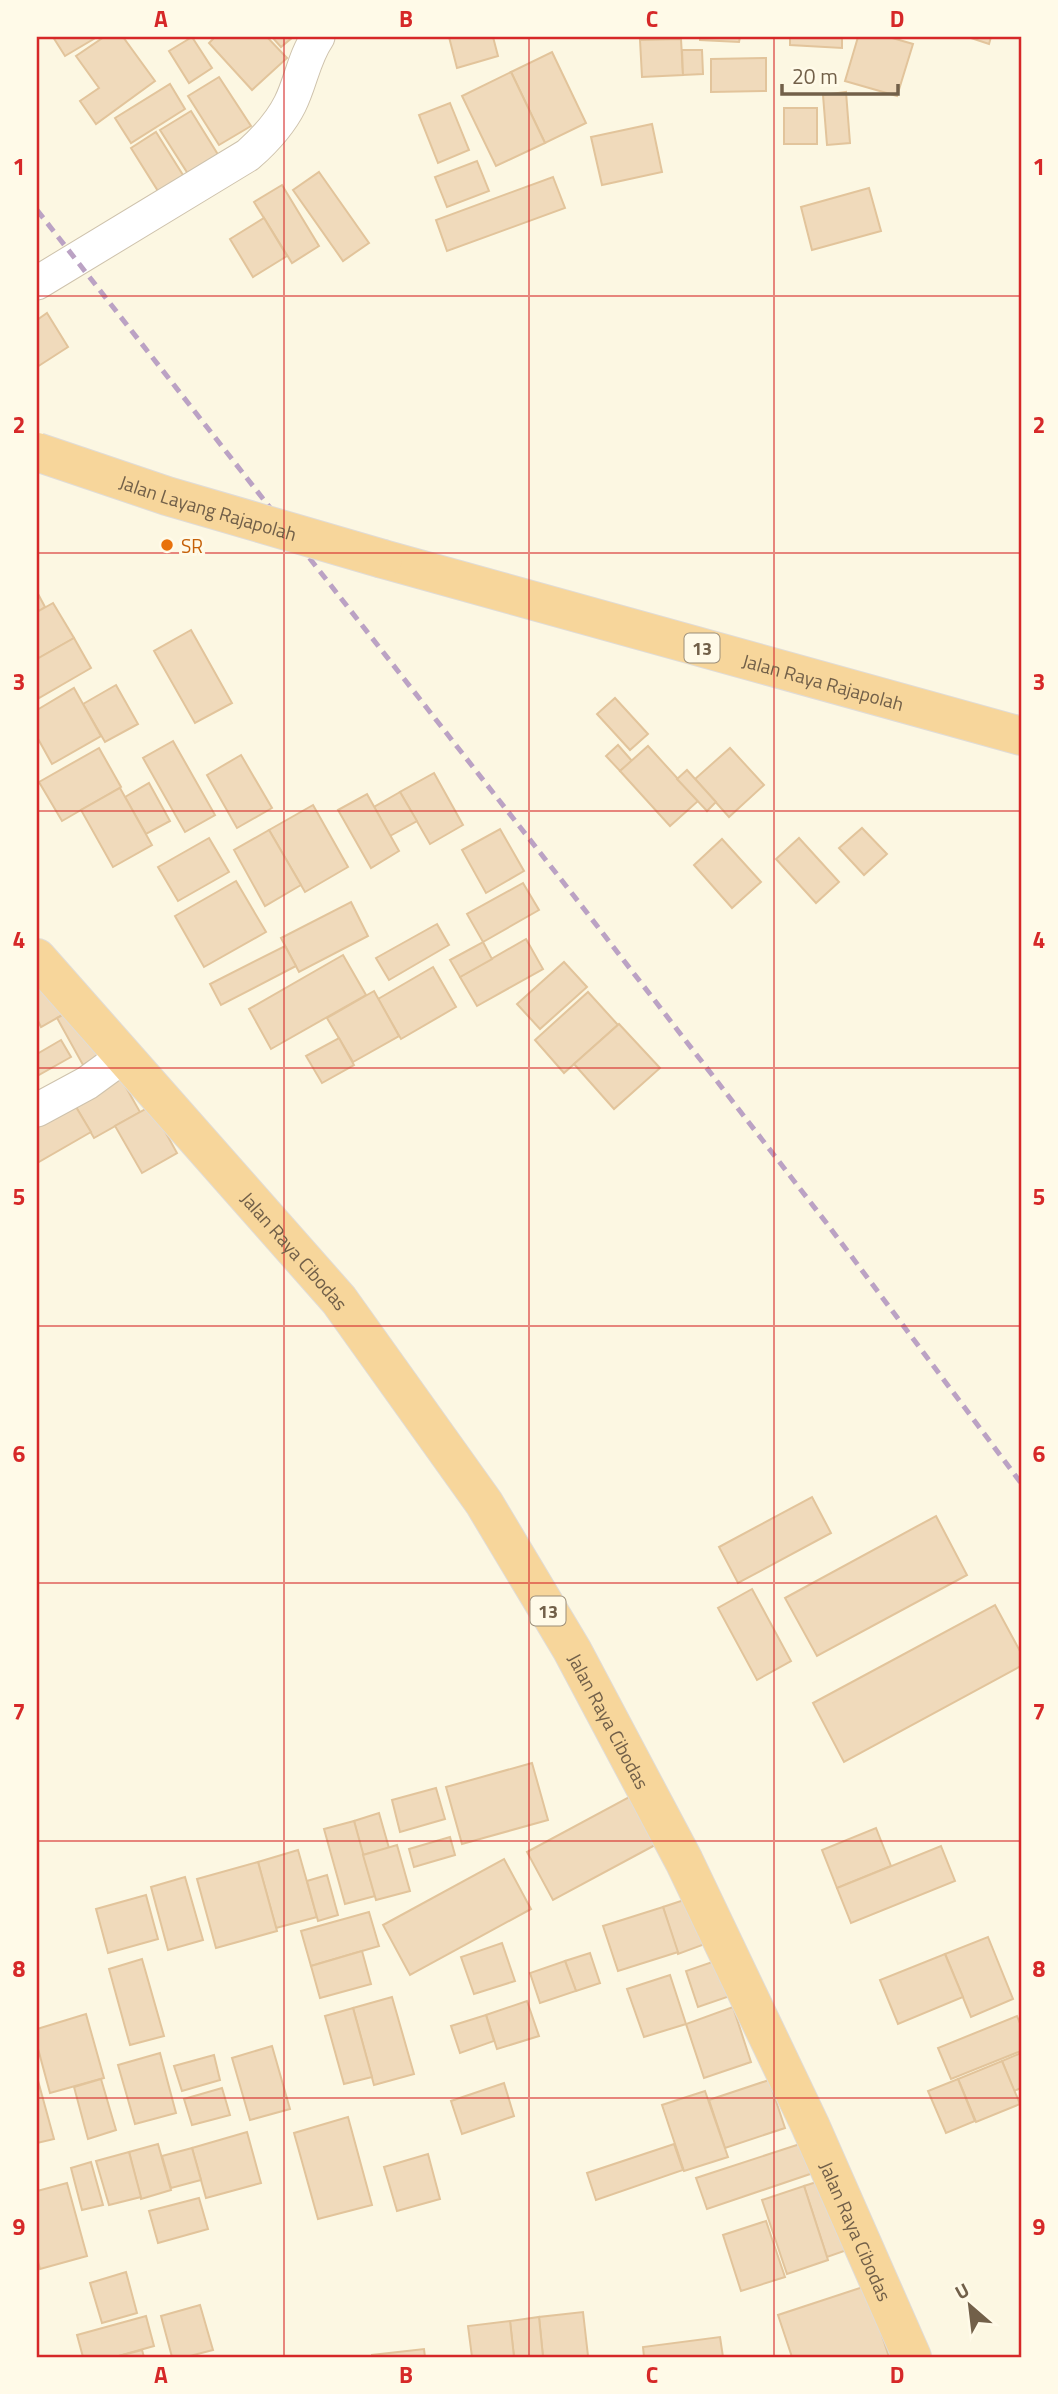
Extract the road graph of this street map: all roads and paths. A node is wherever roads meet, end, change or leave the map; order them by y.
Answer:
1 (318, 37) edge
2 (37, 283) edge
3 (37, 452) edge
4 (383, 559) joint
5 (1021, 736) edge
6 (37, 958) edge
7 (124, 1056) junction
8 (37, 1110) edge
9 (912, 2357) edge

1 - 2 street
3 - 4 highway, Jalan Layang Rajapolah / 13, bridge
4 - 5 highway, Jalan Raya Rajapolah / 13
6 - 7 highway, Jalan Raya Cibodas / 13
7 - 8 street
7 - 9 highway, Jalan Raya Cibodas / 13

